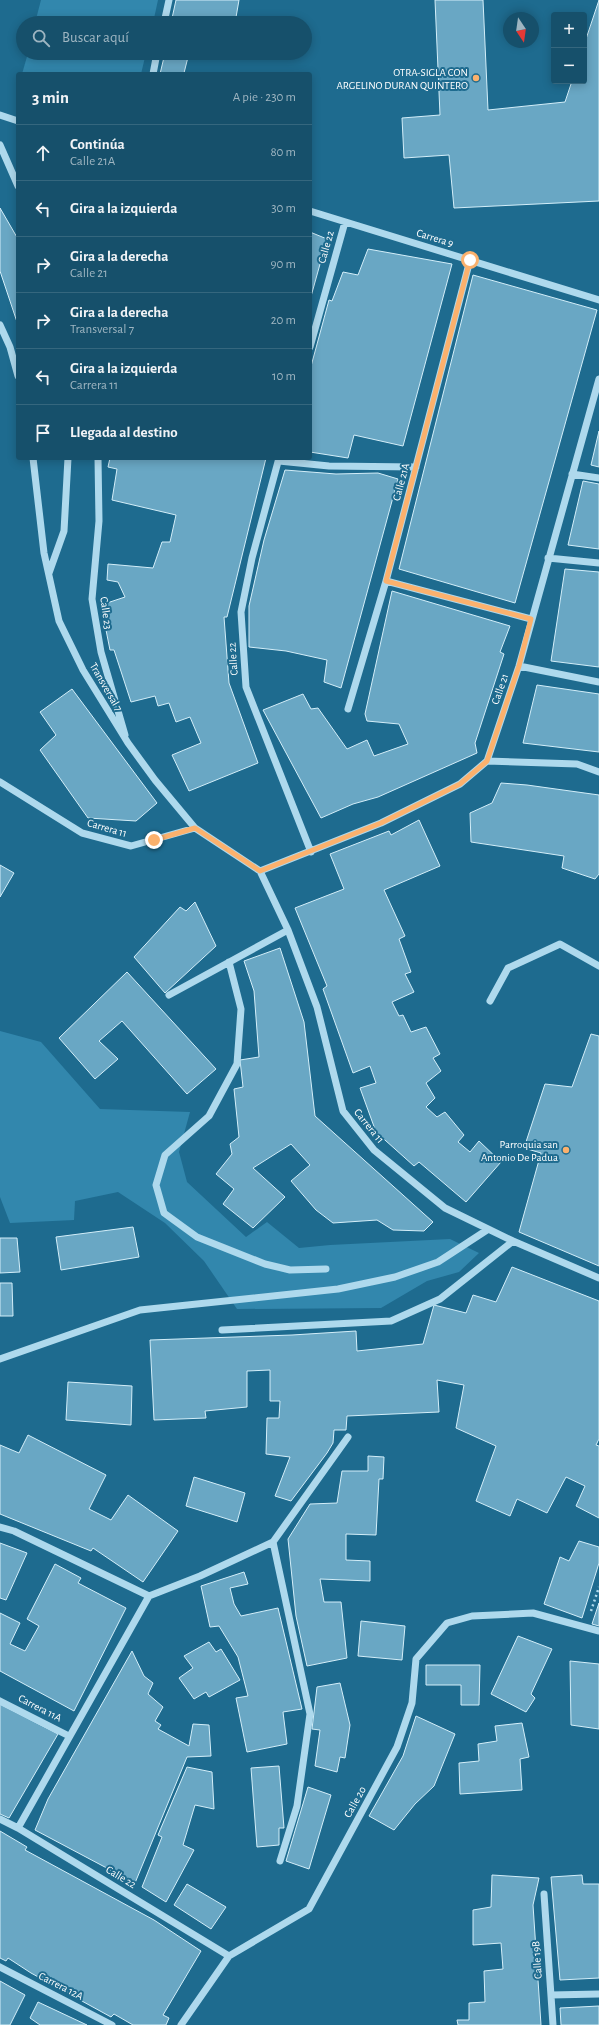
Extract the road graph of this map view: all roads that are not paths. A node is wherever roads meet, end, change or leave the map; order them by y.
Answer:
1 (169, 0) edge
2 (166, 16) edge
3 (156, 60) edge
4 (153, 72) edge
5 (0, 115) edge
6 (16, 120) edge
7 (0, 145) edge
8 (16, 181) edge
9 (312, 212) edge
10 (345, 222) junction
11 (470, 260) junction
12 (599, 300) edge
13 (0, 325) edge
14 (312, 340) edge
15 (16, 369) edge
16 (599, 379) edge
17 (33, 460) edge
18 (68, 460) edge
19 (98, 460) edge
20 (279, 460) edge
21 (286, 460) edge
22 (416, 467) junction
23 (572, 474) junction
24 (599, 478) edge
25 (548, 558) junction
26 (599, 563) edge
27 (49, 574) junction
28 (386, 581) junction
29 (531, 619) junction
30 (519, 666) junction
31 (599, 682) edge
32 (348, 709) dead end
33 (128, 743) junction
34 (487, 761) junction
35 (599, 772) edge
36 (0, 782) edge
37 (195, 828) junction
38 (311, 852) junction
39 (260, 871) junction
40 (288, 930) junction
41 (229, 962) junction
42 (599, 966) edge
43 (169, 994) dead end
44 (490, 1001) dead end
45 (487, 1230) junction
46 (513, 1241) junction
47 (326, 1269) dead end
48 (599, 1278) edge
49 (222, 1330) dead end
50 (0, 1359) edge
51 (348, 1437) dead end
52 (0, 1526) edge
53 (273, 1542) junction
54 (149, 1596) junction
55 (599, 1631) edge
56 (0, 1701) edge
57 (69, 1736) junction
58 (0, 1819) edge
59 (18, 1828) junction
60 (280, 1861) dead end
61 (544, 1894) dead end
62 (229, 1956) junction
63 (0, 1967) edge
64 (599, 1994) edge
65 (551, 1995) junction
66 (112, 2025) edge
67 (181, 2025) edge
68 (552, 2025) edge

1 - 2 street
3 - 4 street
5 - 6 street
7 - 8 street
9 - 10 street, Carrera 9
10 - 11 street, Carrera 9
10 - 14 street, Calle 22
11 - 12 street, Carrera 9
11 - 22 street, Calle 21A
13 - 15 street
16 - 23 street, Calle 21
17 - 27 street, Transversal 7
18 - 27 street
19 - 33 street, Calle 23
20 - 38 street, Calle 22
21 - 22 street
22 - 28 street, Calle 21A
23 - 24 street
23 - 25 street, Calle 21
25 - 26 street
25 - 29 street, Calle 21
27 - 33 street, Transversal 7
28 - 29 street
28 - 32 street, Calle 21A
29 - 30 street, Calle 21
30 - 31 street
30 - 34 street, Calle 21
33 - 37 street, Transversal 7
34 - 35 street
34 - 38 street
36 - 37 street, Carrera 11
37 - 39 street, Transversal 7
38 - 39 street
39 - 40 street, Carrera 11
40 - 41 street
40 - 45 street, Carrera 11
41 - 43 street
41 - 47 street
42 - 44 street
45 - 46 street, Carrera 11
45 - 50 street
46 - 48 street, Carrera 11
46 - 49 street
51 - 53 street
52 - 54 street
53 - 54 street
53 - 60 street
54 - 57 street
55 - 62 street, Calle 20
56 - 57 street, Carrera 11A
57 - 59 street
58 - 59 street, Calle 22
59 - 62 street, Calle 22
61 - 65 street, Calle 19B
62 - 67 street, Calle 20
63 - 66 street, Carrera 12A
64 - 65 street
65 - 68 street, Calle 19B

